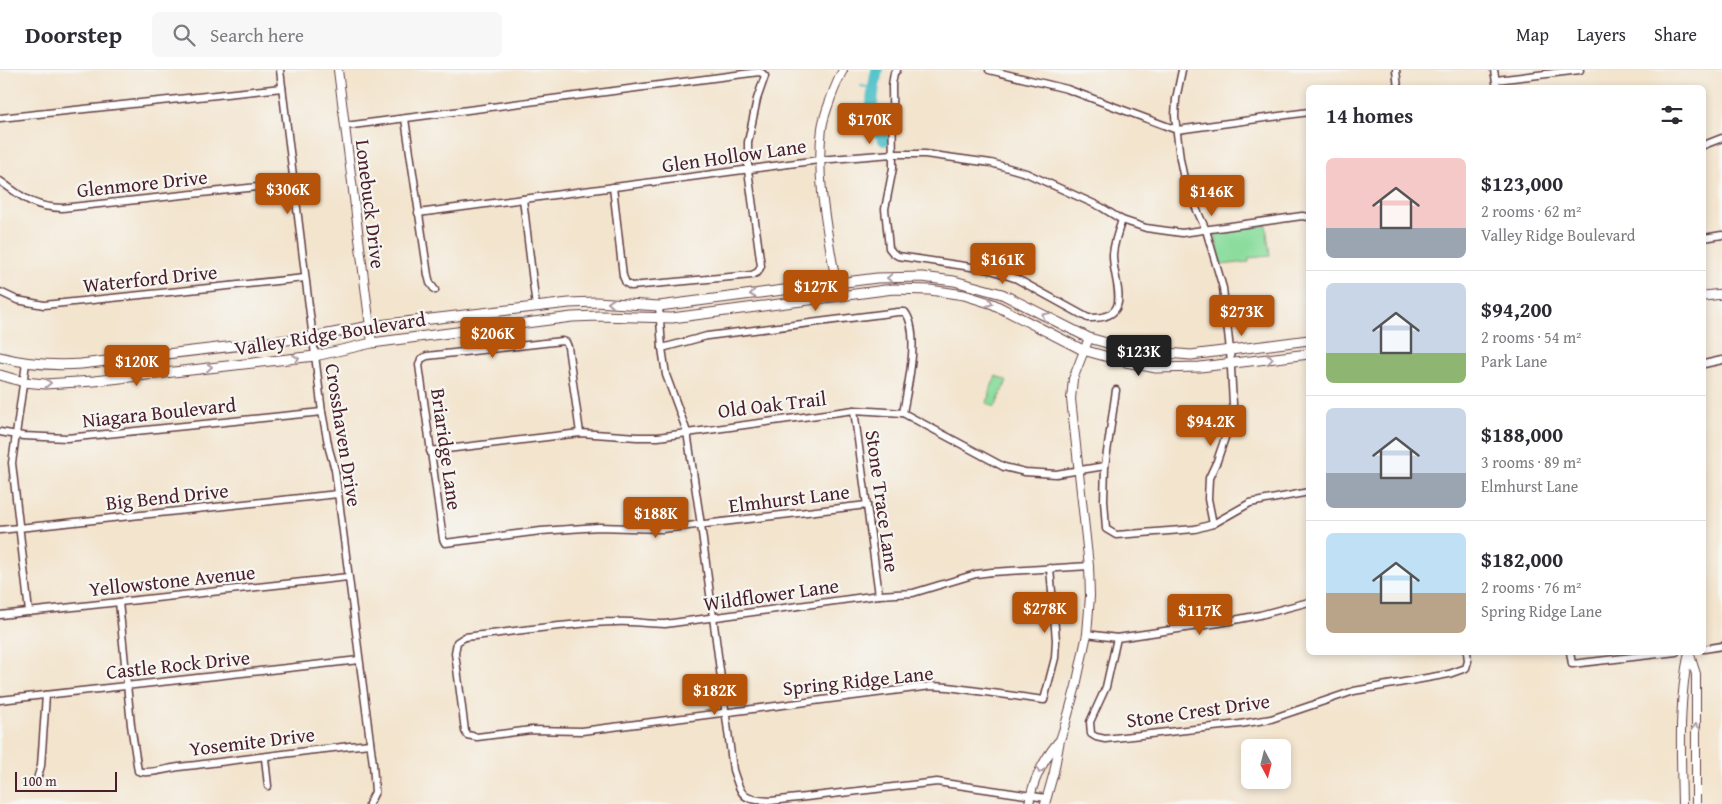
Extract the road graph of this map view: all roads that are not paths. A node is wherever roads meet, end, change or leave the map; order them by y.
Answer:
1 (280, 70) edge
2 (338, 70) edge
3 (843, 70) edge
4 (897, 70) edge
5 (989, 70) edge
6 (1182, 70) edge
7 (1396, 70) edge
8 (1494, 70) edge
9 (1580, 70) edge
10 (1496, 84) edge
11 (1398, 85) edge
12 (282, 88) junction
13 (1306, 112) edge
14 (0, 118) edge
15 (405, 119) junction
16 (345, 126) junction
17 (1177, 130) junction
18 (1722, 138) edge
19 (1706, 145) edge
20 (892, 154) junction
21 (820, 160) junction
22 (748, 170) junction
23 (0, 181) edge
24 (294, 183) junction
25 (613, 187) junction
26 (522, 199) junction
27 (418, 213) junction
28 (1306, 217) edge
29 (1122, 220) junction
30 (1206, 230) junction
31 (1722, 235) edge
32 (1706, 238) edge
33 (305, 278) junction
34 (836, 283) junction
35 (435, 290) dead end
36 (0, 292) edge
37 (1722, 294) edge
38 (838, 296) junction
39 (1706, 296) edge
40 (659, 306) junction
41 (536, 307) junction
42 (660, 318) junction
43 (370, 326) junction
44 (312, 338) junction
45 (1089, 338) junction
46 (1306, 340) edge
47 (372, 343) junction
48 (662, 348) junction
49 (1083, 350) junction
50 (1230, 350) junction
51 (1306, 354) edge
52 (315, 356) junction
53 (0, 357) edge
54 (1722, 360) edge
55 (26, 363) junction
56 (1231, 364) junction
57 (1706, 364) edge
58 (0, 375) edge
59 (24, 382) junction
60 (1116, 390) dead end
61 (854, 410) junction
62 (322, 412) junction
63 (903, 413) junction
64 (0, 432) edge
65 (687, 432) junction
66 (580, 433) junction
67 (16, 435) junction
68 (430, 451) junction
69 (1105, 466) junction
70 (1078, 471) junction
71 (1306, 493) edge
72 (338, 494) junction
73 (868, 505) junction
74 (1213, 524) junction
75 (701, 525) junction
76 (19, 528) junction
77 (0, 530) edge
78 (445, 543) joint
79 (1089, 566) junction
80 (1050, 568) junction
81 (348, 577) junction
82 (879, 595) junction
83 (119, 602) junction
84 (1306, 603) edge
85 (29, 612) junction
86 (0, 615) edge
87 (713, 618) junction
88 (1087, 634) junction
89 (1117, 638) junction
90 (1722, 646) edge
91 (1706, 649) edge
92 (1467, 655) edge
93 (1570, 655) edge
94 (1650, 655) edge
95 (1688, 655) edge
96 (1690, 655) edge
97 (359, 660) junction
98 (127, 686) junction
99 (46, 695) junction
100 (0, 700) edge
101 (725, 712) junction
102 (467, 735) joint
103 (1060, 740) junction
104 (370, 744) junction
105 (265, 758) junction
106 (1682, 776) junction
107 (1696, 776) junction
108 (37, 779) dead end
109 (268, 786) dead end
110 (1029, 800) edge
111 (1046, 801) edge
112 (369, 804) edge
113 (1682, 804) edge
114 (1696, 804) edge

1 - 12 street, Crosshaven Drive
2 - 16 street, Lonebuck Drive
3 - 21 street
4 - 20 street
5 - 17 street
6 - 17 street
7 - 11 street
8 - 10 street
9 - 10 street
12 - 14 street
12 - 24 street, Crosshaven Drive
13 - 17 street
15 - 16 street
15 - 22 street
15 - 27 street
16 - 43 street, Lonebuck Drive
17 - 30 street
18 - 19 street
20 - 21 street, Glen Hollow Lane
20 - 29 street, Glen Hollow Lane
20 - 29 street
21 - 22 street, Glen Hollow Lane
21 - 34 street
22 - 25 street, Glen Hollow Lane
22 - 25 street
23 - 24 street, Glenmore Drive
24 - 33 street, Crosshaven Drive
25 - 26 street, Glen Hollow Lane
26 - 27 street, Glen Hollow Lane
26 - 41 street
27 - 35 street
28 - 30 street, Glen Hollow Lane
29 - 30 street, Glen Hollow Lane
30 - 50 street
31 - 32 street
33 - 36 street, Waterford Drive
33 - 44 street, Crosshaven Drive
34 - 38 street
34 -> 40 main road, Valley Ridge Boulevard
45 -> 34 main road, Valley Ridge Boulevard
37 - 39 main road
38 - 42 main road, Valley Ridge Boulevard
38 -> 49 main road, Valley Ridge Boulevard
40 -> 41 main road, Valley Ridge Boulevard
40 - 42 street
41 - 43 main road, Valley Ridge Boulevard
42 - 47 main road, Valley Ridge Boulevard
42 - 48 street
43 - 44 main road, Valley Ridge Boulevard
43 - 47 street, Lonebuck Drive
44 - 52 street, Crosshaven Drive
44 - 55 main road, Valley Ridge Boulevard
45 - 49 street
45 - 50 main road, Valley Ridge Boulevard
46 - 50 main road, Valley Ridge Boulevard
47 - 52 main road, Valley Ridge Boulevard
48 - 63 street
48 - 65 street
49 - 56 main road, Valley Ridge Boulevard
49 - 70 street
50 - 56 street
56 -> 51 main road, Valley Ridge Boulevard
59 -> 52 main road, Valley Ridge Boulevard
52 - 62 street, Crosshaven Drive
53 - 55 main road, Valley Ridge Boulevard
54 - 57 street
55 - 59 street
56 - 74 street
58 - 59 main road, Valley Ridge Boulevard
59 - 67 street
60 - 69 street
61 - 63 street, Old Oak Trail
61 - 65 street, Old Oak Trail
61 - 73 street, Stone Trace Lane
62 - 67 street, Niagara Boulevard
62 - 72 street, Crosshaven Drive
63 - 70 street, Old Oak Trail
64 - 67 street, Niagara Boulevard
65 - 66 street, Old Oak Trail
65 - 75 street
66 - 68 street, Old Oak Trail
66 - 68 street, Briaridge Lane
67 - 76 street
68 - 78 street, Briaridge Lane
69 - 70 street, Old Oak Trail
69 - 74 street
70 - 79 street
71 - 74 street
72 - 76 street, Big Bend Drive
72 - 81 street, Crosshaven Drive
73 - 75 street, Elmhurst Lane
73 - 82 street, Stone Trace Lane
75 - 78 street, Elmhurst Lane
75 - 87 street
76 - 77 street, Big Bend Drive
76 - 85 street
79 - 80 street, Wildflower Lane
79 - 88 street
80 - 82 street, Wildflower Lane
80 - 101 street, Spring Ridge Lane
81 - 83 street, Yellowstone Avenue
81 - 97 street, Crosshaven Drive
82 - 87 street, Wildflower Lane
83 - 85 street, Yellowstone Avenue
83 - 98 street
84 - 89 street
85 - 86 street, Yellowstone Avenue
87 - 101 street
87 - 102 street, Wildflower Lane
88 - 89 street
88 - 103 street
89 - 92 street, Stone Crest Drive
90 - 91 street
93 - 94 street
95 - 106 street
107 -> 96 street
97 - 98 street, Castle Rock Drive
97 - 104 street, Crosshaven Drive
98 - 99 street, Castle Rock Drive
98 - 105 street, Yosemite Drive
99 - 100 street, Castle Rock Drive
99 - 108 street
101 - 102 street, Spring Ridge Lane
101 - 110 street
103 -> 110 street
103 - 111 street
104 - 105 street, Yosemite Drive
104 - 112 street, Crosshaven Drive
105 - 109 street
106 - 107 street
106 - 113 street
107 - 114 street
110 - 111 street

